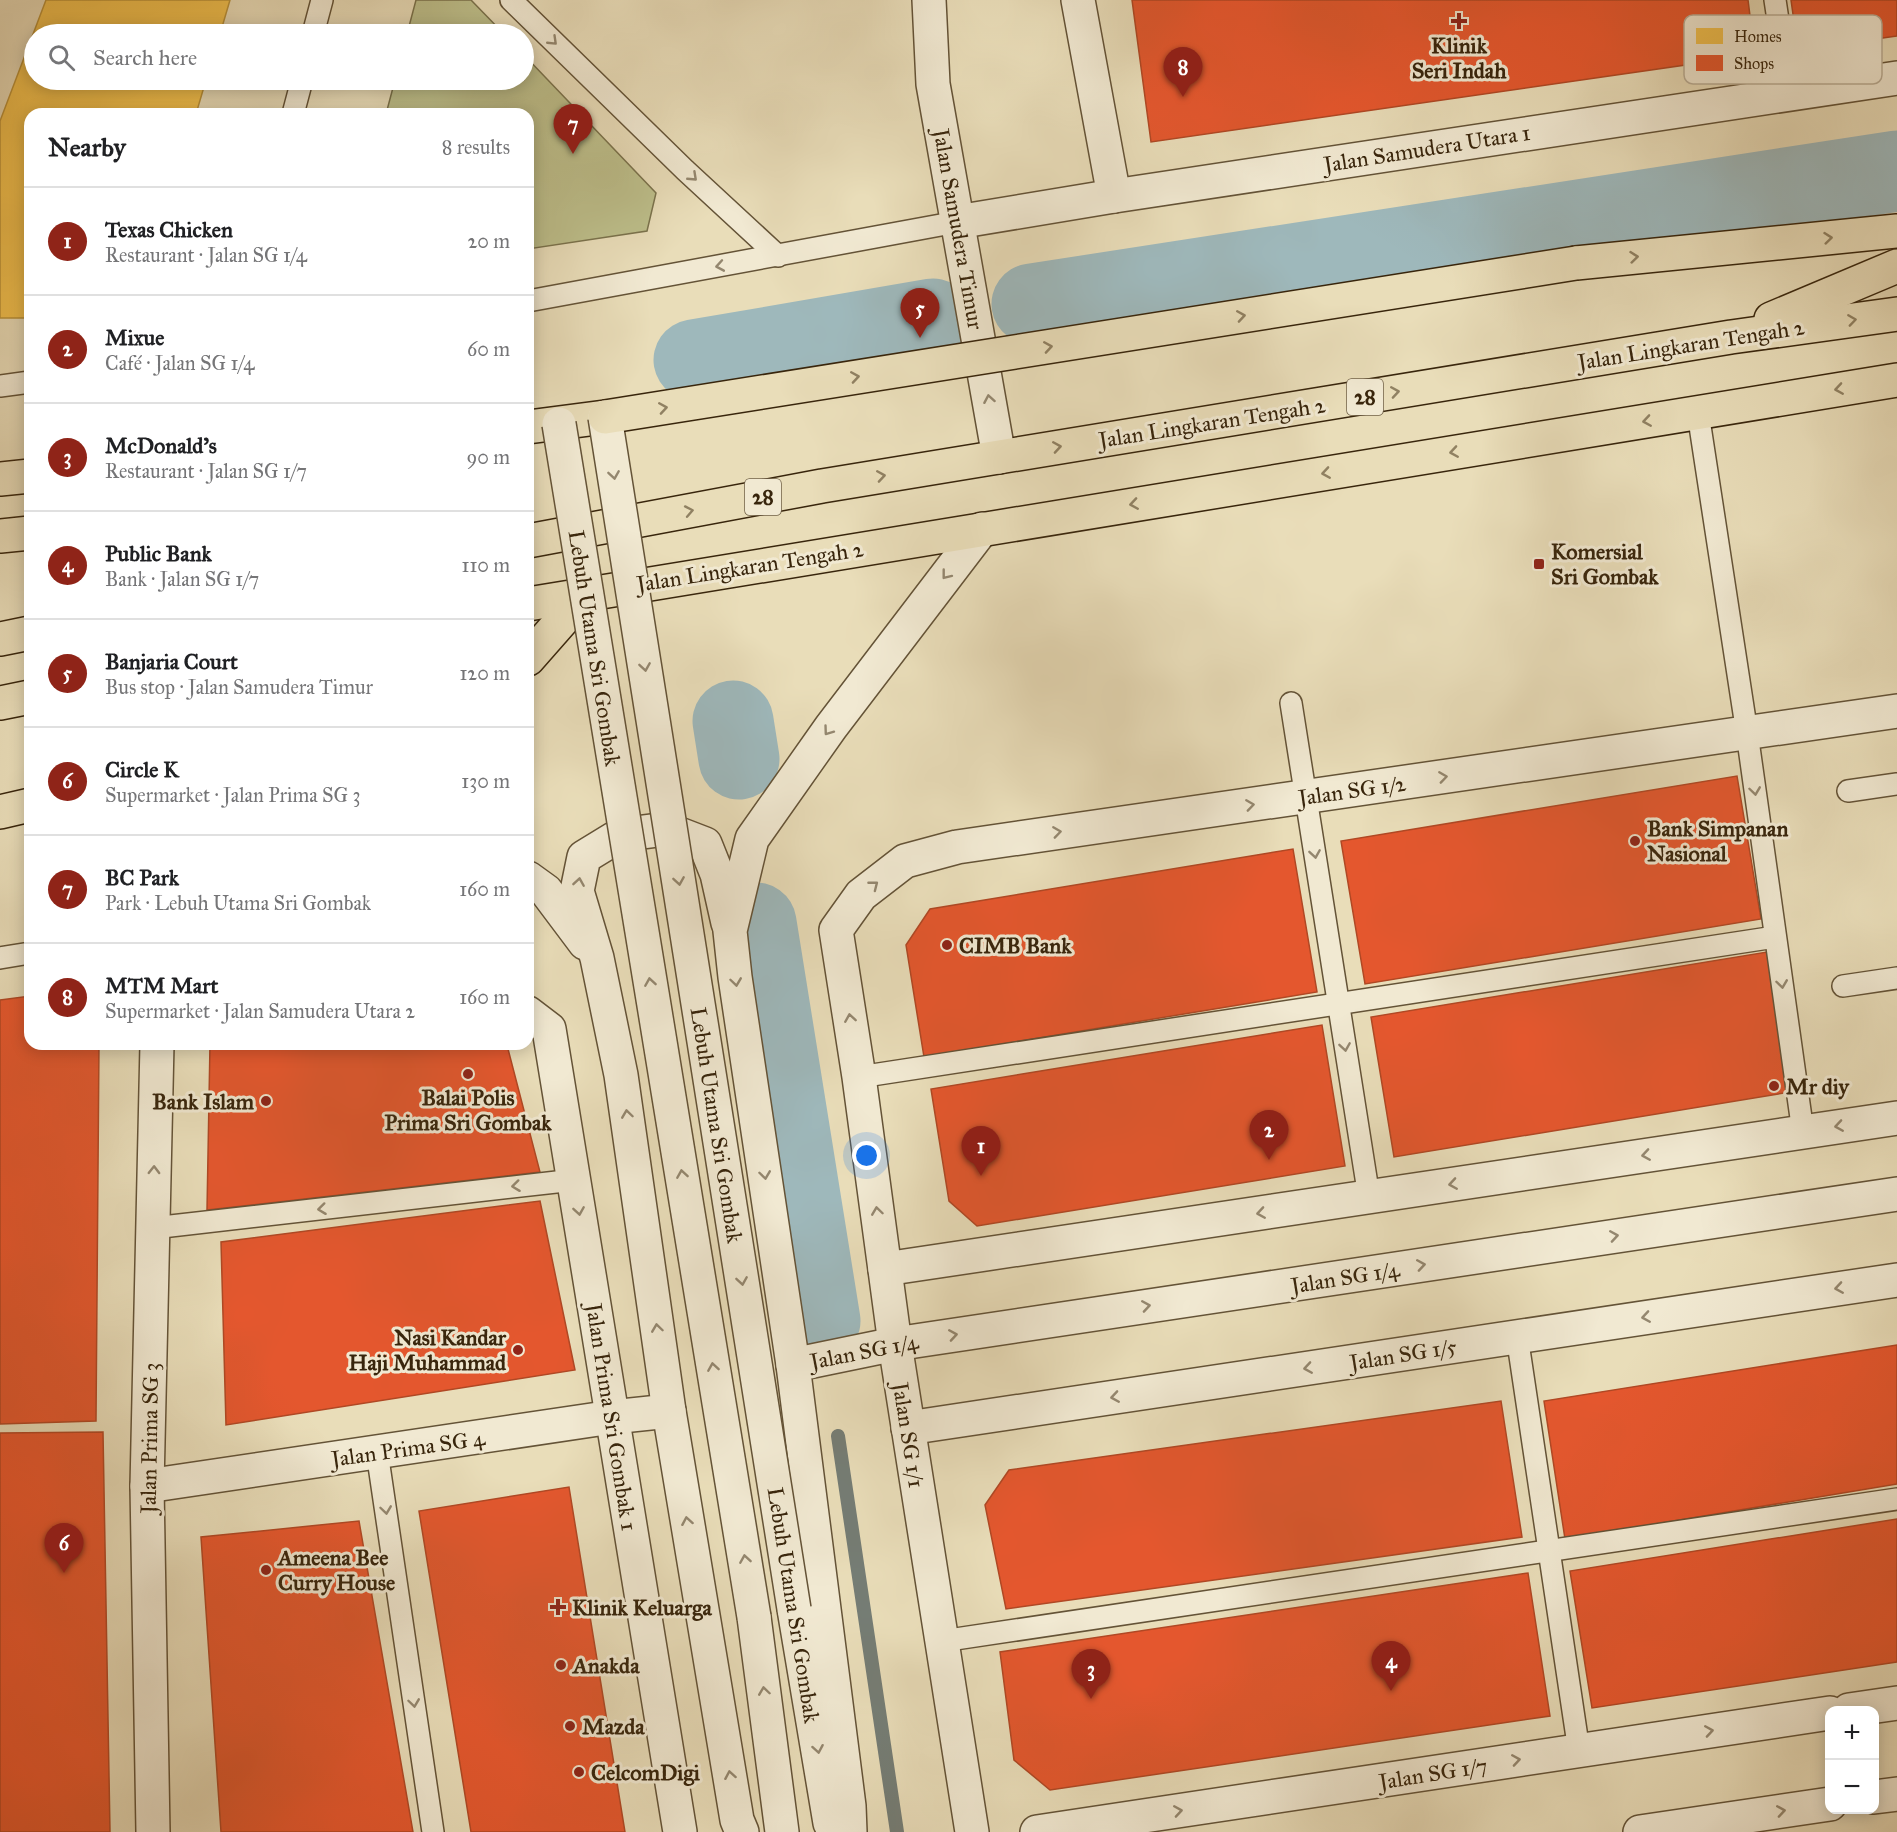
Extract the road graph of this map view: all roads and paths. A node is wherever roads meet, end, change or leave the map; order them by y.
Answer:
1 (322, 0) edge
2 (511, 0) edge
3 (929, 0) edge
4 (1078, 0) edge
5 (1775, 0) edge
6 (1777, 15) edge
7 (316, 24) edge
8 (1897, 78) edge
9 (1882, 80) edge
10 (1788, 84) edge
11 (1854, 84) edge
12 (299, 90) edge
13 (1789, 93) junction
14 (295, 108) edge
15 (1114, 196) junction
16 (957, 222) junction
17 (1897, 231) edge
18 (778, 256) junction
19 (1897, 266) edge
20 (534, 300) edge
21 (1897, 314) edge
22 (1731, 336) junction
23 (1897, 380) edge
24 (24, 383) edge
25 (0, 386) edge
26 (1698, 412) junction
27 (605, 417) junction
28 (543, 425) edge
29 (999, 457) junction
30 (24, 478) edge
31 (0, 480) edge
32 (982, 529) junction
33 (24, 534) edge
34 (0, 536) edge
35 (534, 540) edge
36 (586, 593) junction
37 (534, 603) edge
38 (24, 634) edge
39 (0, 639) edge
40 (534, 652) edge
41 (24, 698) edge
42 (0, 703) edge
43 (1291, 703) dead end
44 (1897, 711) edge
45 (1747, 733) junction
46 (1897, 784) edge
47 (1848, 791) dead end
48 (1306, 797) junction
49 (24, 806) edge
50 (0, 812) edge
51 (534, 882) edge
52 (836, 930) joint
53 (730, 931) junction
54 (1775, 938) junction
55 (24, 954) edge
56 (0, 958) edge
57 (597, 958) junction
58 (1897, 978) edge
59 (1843, 986) dead end
60 (1338, 1004) junction
61 (534, 1018) edge
62 (157, 1050) edge
63 (859, 1077) junction
64 (1897, 1118) edge
65 (1803, 1132) junction
66 (574, 1180) junction
67 (1897, 1194) edge
68 (1369, 1197) junction
69 (153, 1228) junction
70 (885, 1269) junction
71 (1897, 1280) edge
72 (1517, 1336) junction
73 (895, 1344) junction
74 (793, 1365) junction
75 (669, 1411) junction
76 (612, 1417) junction
77 (908, 1428) junction
78 (377, 1452) junction
79 (147, 1486) junction
80 (1897, 1499) edge
81 (1549, 1551) junction
82 (942, 1641) junction
83 (1897, 1703) edge
84 (1876, 1706) edge
85 (1825, 1714) edge
86 (1579, 1751) junction
87 (1897, 1794) edge
88 (1879, 1796) edge
89 (1825, 1805) edge
90 (153, 1832) edge
91 (433, 1832) edge
92 (680, 1832) edge
93 (742, 1832) edge
94 (782, 1832) edge
95 (832, 1832) edge
96 (850, 1832) edge
97 (972, 1832) edge
98 (1037, 1832) edge
99 (1640, 1832) edge

1 - 7 lane
2 -> 18 lane
3 - 16 street, Jalan Samudera Timur
4 - 15 street
5 - 6 lane
8 - 9 street, Jalan Samudera Utara 1
10 - 13 lane
11 - 13 street, Jalan Samudera Utara 1
12 - 14 lane
13 - 15 street, Jalan Samudera Utara 1
15 - 16 street, Jalan Samudera Utara 1
16 - 18 lane
29 -> 16 street, Jalan Samudera Timur
27 -> 17 main road, bridge
18 -> 20 lane
19 - 22 main road
22 -> 21 main road, Jalan Lingkaran Tengah 2 / 28
29 -> 22 main road, Jalan Lingkaran Tengah 2 / 28
23 -> 26 main road, Jalan Lingkaran Tengah 2
24 - 25 lane
26 -> 32 main road, Jalan Lingkaran Tengah 2
26 - 45 lane
27 - 28 main road
27 -> 95 street, Lebuh Utama Sri Gombak, bridge
94 -> 28 street, Lebuh Utama Sri Gombak, bridge
35 -> 29 main road, Jalan Lingkaran Tengah 2 / 28
30 - 31 main road
32 - 36 main road, Jalan Lingkaran Tengah 2
32 -> 53 street, Lebuh Utama Sri Gombak
33 - 34 main road
36 - 37 main road, Jalan Lingkaran Tengah 2
36 - 40 main road
38 - 39 main road
41 - 42 main road
43 - 48 lane
44 - 45 street, Jalan SG 1/2
48 -> 45 street, Jalan SG 1/2
45 -> 54 lane
46 - 47 lane
52 -> 48 street, Jalan SG 1/2
48 -> 60 lane
49 - 50 main road
51 - 57 street
63 -> 52 street, Jalan SG 1/1
57 -> 53 street
53 -> 74 street, Lebuh Utama Sri Gombak
54 - 60 lane
54 -> 65 lane
55 - 56 lane
75 -> 57 street
58 - 59 lane
60 - 63 lane
60 -> 68 lane
61 - 66 street, Jalan Prima Sri Gombak 1
69 -> 62 street, Jalan Prima SG 3
70 -> 63 street, Jalan SG 1/1
64 -> 65 street
65 -> 68 street
66 -> 69 lane
66 -> 76 street, Jalan Prima Sri Gombak 1
73 -> 67 street, Jalan SG 1/4
68 -> 70 street
69 - 79 street, Jalan Prima SG 3
70 - 73 street, Jalan SG 1/1
71 -> 72 street, Jalan SG 1/5
72 -> 77 street, Jalan SG 1/5
72 - 81 lane
73 - 74 street, Jalan SG 1/4
73 - 77 street, Jalan SG 1/1
74 - 96 street, Lebuh Utama Sri Gombak
75 - 76 street, Jalan Prima SG 4
93 -> 75 street
76 - 78 street, Jalan Prima SG 4
76 - 92 street, Jalan Prima Sri Gombak 1
77 - 82 street, Jalan SG 1/1
78 - 79 street, Jalan Prima SG 4
78 -> 91 lane
79 - 90 street, Jalan Prima SG 3
80 - 81 lane
81 - 82 lane
81 - 86 lane
82 - 97 street, Jalan SG 1/1
83 - 84 street
86 -> 85 street, Jalan SG 1/7
98 -> 86 street, Jalan SG 1/7
87 - 88 street
99 -> 89 street

